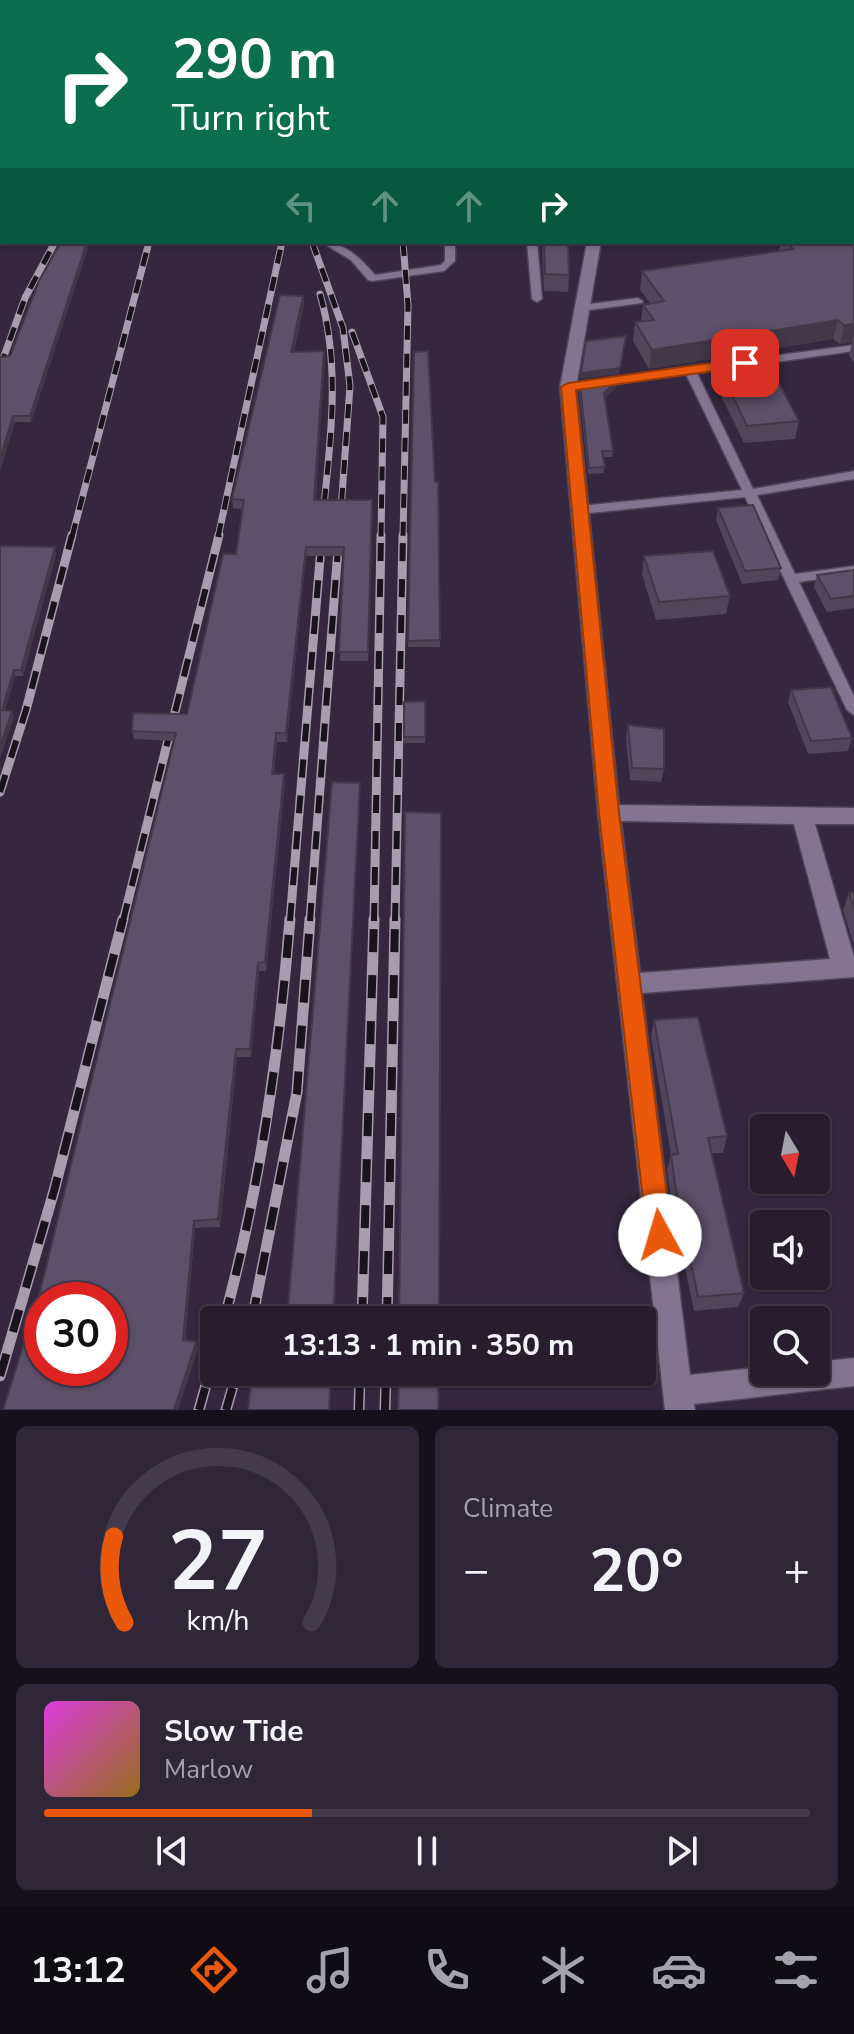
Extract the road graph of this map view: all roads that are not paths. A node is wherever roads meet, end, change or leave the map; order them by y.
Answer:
1 (330, 244) edge
2 (450, 244) edge
3 (532, 244) edge
4 (594, 244) edge
5 (537, 299) dead end
6 (638, 301) dead end
7 (582, 308) junction
8 (854, 348) edge
9 (690, 370) junction
10 (568, 387) junction
11 (854, 475) edge
12 (749, 493) junction
13 (580, 510) junction
14 (854, 570) edge
15 (791, 579) junction
16 (854, 710) edge
17 (609, 813) junction
18 (802, 815) junction
19 (854, 816) edge
20 (849, 967) edge
21 (632, 984) junction
22 (854, 1372) edge
23 (679, 1400) edge

1 - 2 lane
3 - 5 lane
4 - 7 street
6 - 7 lane
7 - 10 street
8 - 9 lane
9 - 10 lane
9 - 12 lane
10 - 13 street
11 - 12 lane
12 - 13 lane
12 - 15 lane
13 - 17 street
14 - 15 lane
15 - 16 lane
17 - 18 street
17 - 21 street
18 - 19 street
18 - 20 street
20 - 21 street
21 - 23 street
22 - 23 street

